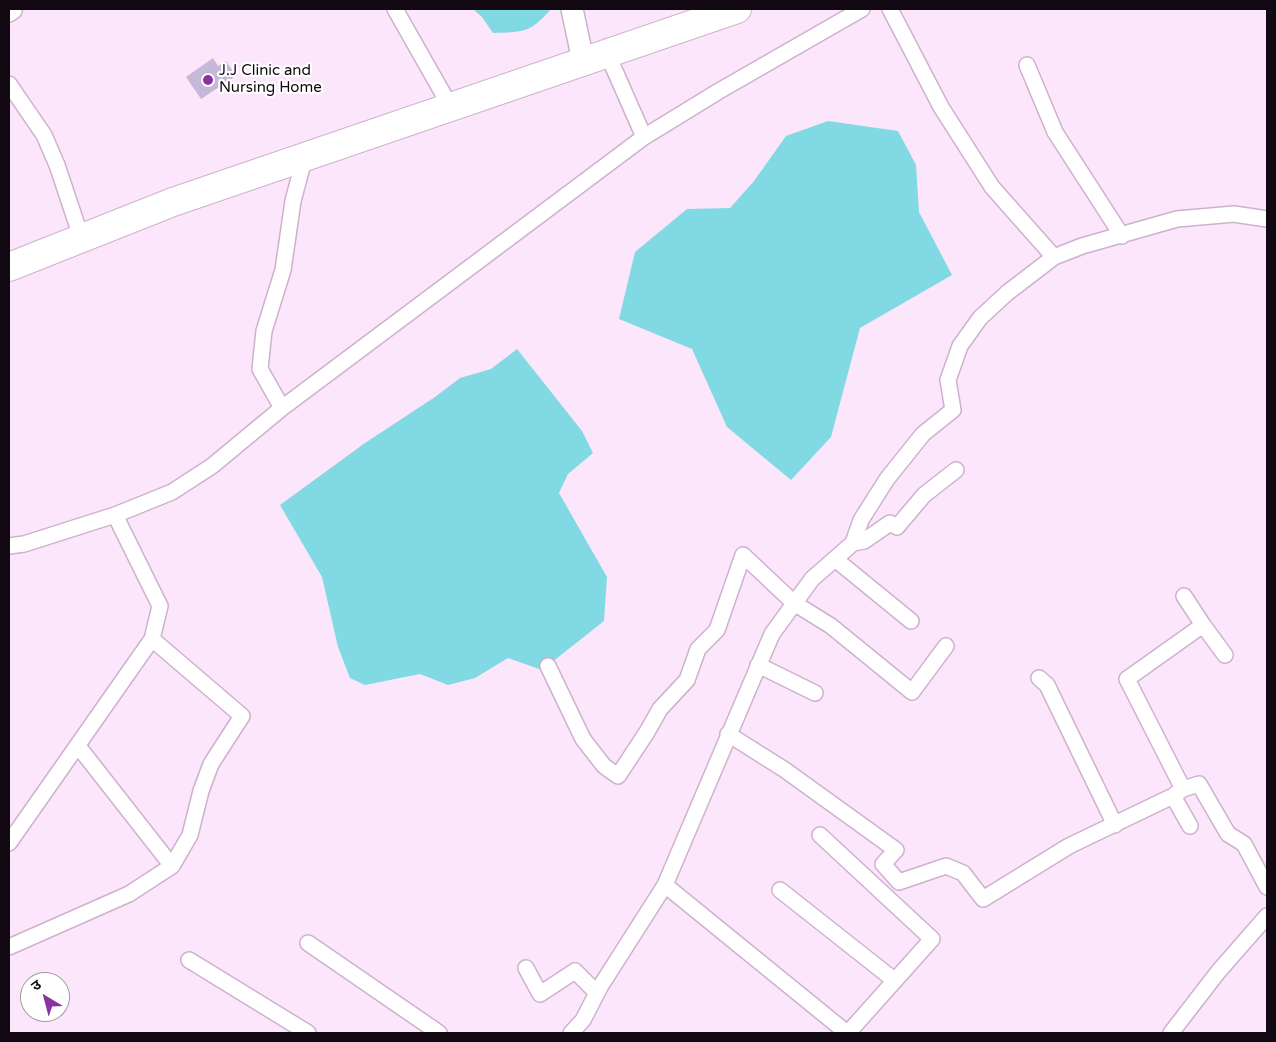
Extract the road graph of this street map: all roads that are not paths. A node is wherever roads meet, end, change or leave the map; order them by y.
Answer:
1 (395, 9) edge
2 (572, 9) edge
3 (711, 9) edge
4 (737, 9) edge
5 (862, 9) edge
6 (890, 9) edge
7 (607, 48) junction
8 (580, 51) junction
9 (1027, 64) dead end
10 (9, 84) edge
11 (446, 98) junction
12 (644, 138) junction
13 (305, 156) junction
14 (1267, 218) edge
15 (78, 228) junction
16 (1122, 236) junction
17 (9, 251) edge
18 (1054, 256) junction
19 (9, 267) edge
20 (282, 408) junction
21 (956, 470) dead end
22 (116, 515) junction
23 (853, 543) junction
24 (9, 546) edge
25 (835, 559) junction
26 (1184, 596) dead end
27 (794, 604) junction
28 (911, 621) dead end
29 (1203, 625) junction
30 (152, 639) junction
31 (946, 646) dead end
32 (1225, 655) dead end
33 (758, 665) junction
34 (548, 666) dead end
35 (1039, 678) dead end
36 (815, 693) dead end
37 (728, 734) junction
38 (78, 746) junction
39 (1178, 792) junction
40 (1115, 825) junction
41 (1190, 826) dead end
42 (820, 835) dead end
43 (9, 843) edge
44 (172, 866) junction
45 (665, 885) junction
46 (1267, 887) edge
47 (780, 890) dead end
48 (1267, 916) edge
49 (308, 943) dead end
50 (9, 948) edge
51 (189, 960) dead end
52 (526, 968) dead end
53 (894, 980) junction
54 (597, 993) junction
55 (308, 1033) edge
56 (439, 1033) edge
57 (571, 1033) edge
58 (848, 1033) edge
59 (1171, 1033) edge

1 - 11 street
2 - 8 street
3 - 7 highway
4 - 7 highway
5 - 12 street
6 - 18 street
7 - 8 highway
7 - 12 street
7 - 13 highway
8 - 11 highway
9 - 16 street
10 - 15 street
11 - 15 highway
12 - 20 street
13 - 19 highway
13 - 20 street
14 - 16 street
15 - 17 highway
16 - 18 street
18 - 23 street
20 - 22 street
21 - 23 street
22 - 24 street
22 - 30 street
23 - 25 street
25 - 27 street
25 - 28 street
26 - 29 street
27 - 31 street
27 - 33 street
27 - 34 street
29 - 32 street
29 - 39 street
30 - 38 street
30 - 44 street
33 - 36 street
33 - 37 street
35 - 40 street
37 - 40 street
37 - 45 street
38 - 43 street
38 - 44 street
39 - 40 street
39 - 41 street
39 - 46 street
42 - 53 street
44 - 50 street
45 - 54 street
45 - 58 street
47 - 53 street
48 - 59 street
49 - 56 street
51 - 55 street
52 - 54 street
53 - 58 street
54 - 57 street

